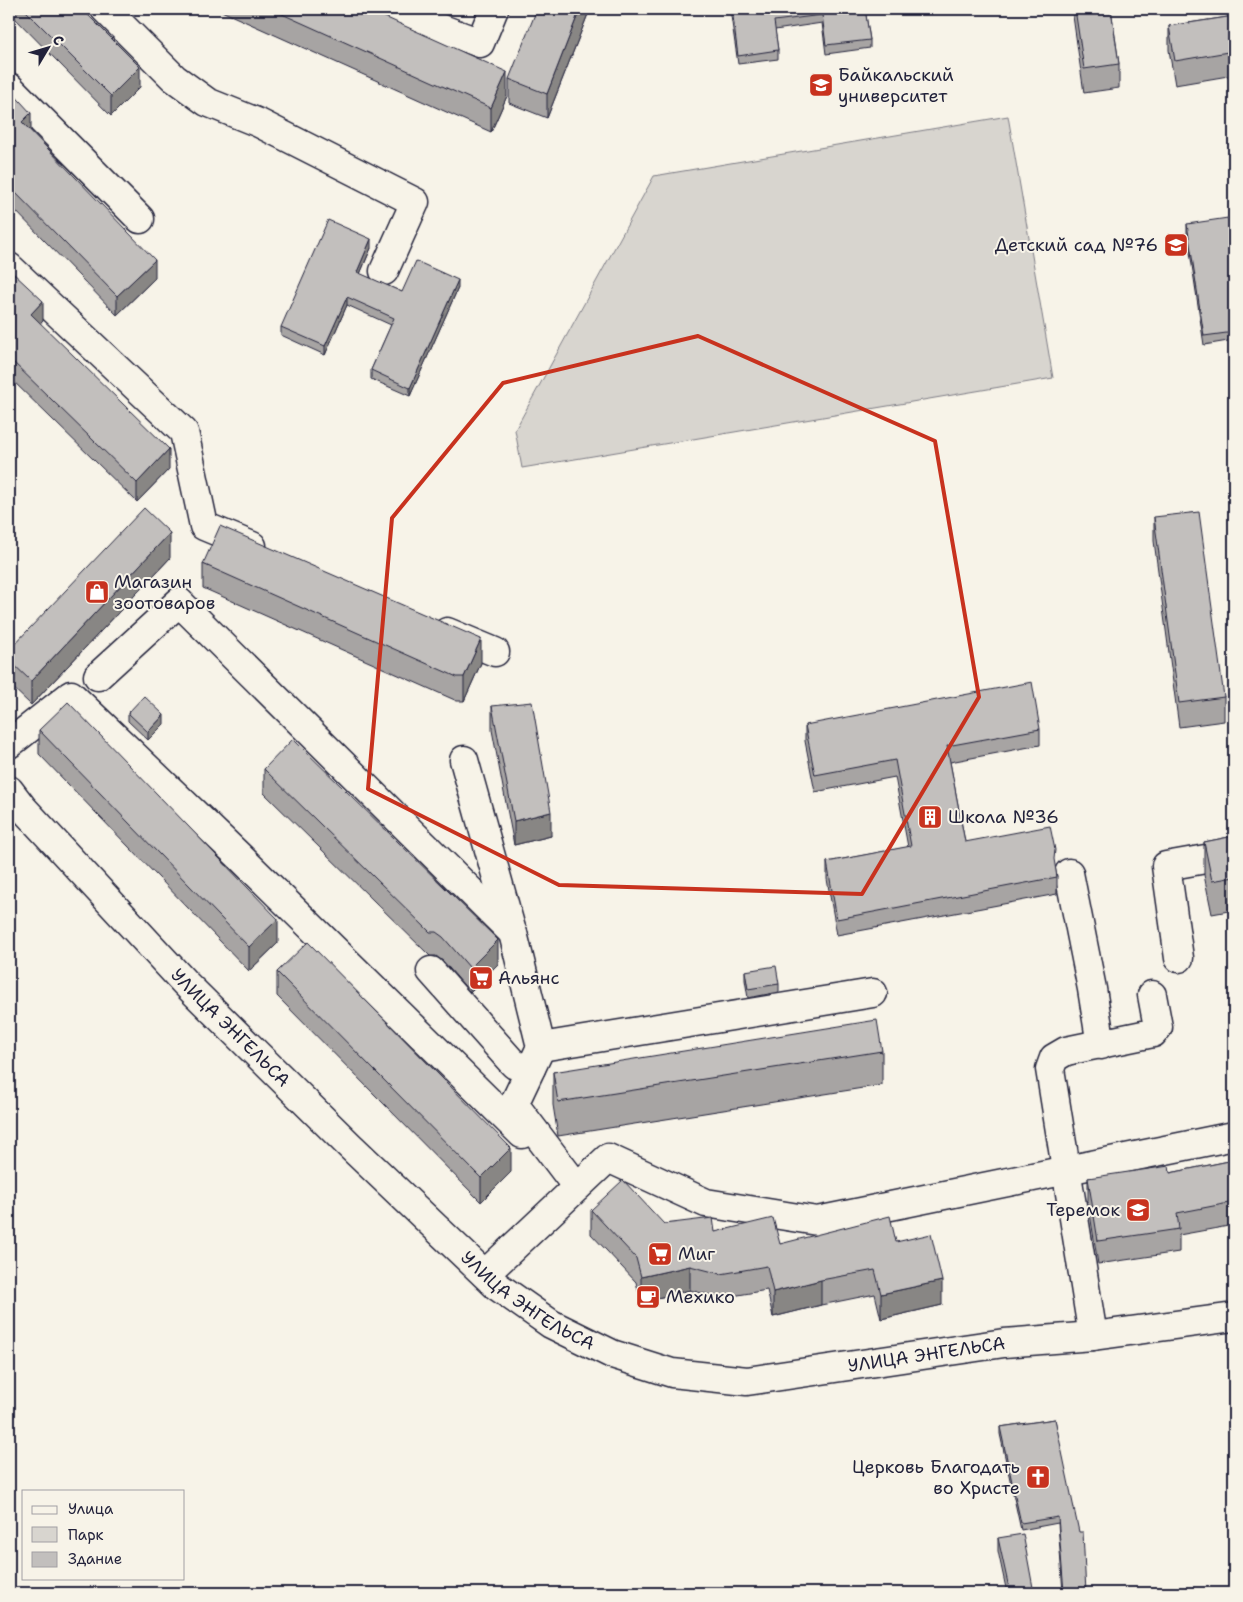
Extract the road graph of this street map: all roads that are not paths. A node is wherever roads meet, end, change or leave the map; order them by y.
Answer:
1 (105, 9) edge
2 (388, 9) edge
3 (494, 9) edge
4 (9, 87) edge
5 (140, 219) dead end
6 (9, 267) edge
7 (384, 271) dead end
8 (278, 558) edge
9 (423, 621) edge
10 (495, 652) dead end
11 (98, 676) dead end
12 (9, 744) edge
13 (464, 760) dead end
14 (9, 790) edge
15 (1234, 854) edge
16 (1069, 873) dead end
17 (513, 933) junction
18 (1179, 958) dead end
19 (430, 971) dead end
20 (873, 992) dead end
21 (1152, 995) dead end
22 (1101, 1045) junction
23 (536, 1058) junction
24 (1234, 1136) edge
25 (1066, 1169) junction
26 (577, 1187) junction
27 (485, 1274) junction
28 (1234, 1317) edge
29 (1093, 1336) junction

1 - 7 street
2 - 3 street
4 - 5 street
6 - 8 street
9 - 10 street
11 - 17 street
12 - 26 street
13 - 17 street
14 - 27 street, УЛИЦА ЭНГЕЛЬСА
15 - 18 street
16 - 22 street
17 - 23 street
19 - 23 street
20 - 23 street
21 - 22 street
22 - 25 street
23 - 26 street
24 - 25 street
25 - 26 street
25 - 29 street
26 - 27 street
27 - 29 street, УЛИЦА ЭНГЕЛЬСА
28 - 29 street, УЛИЦА ЭНГЕЛЬСА

